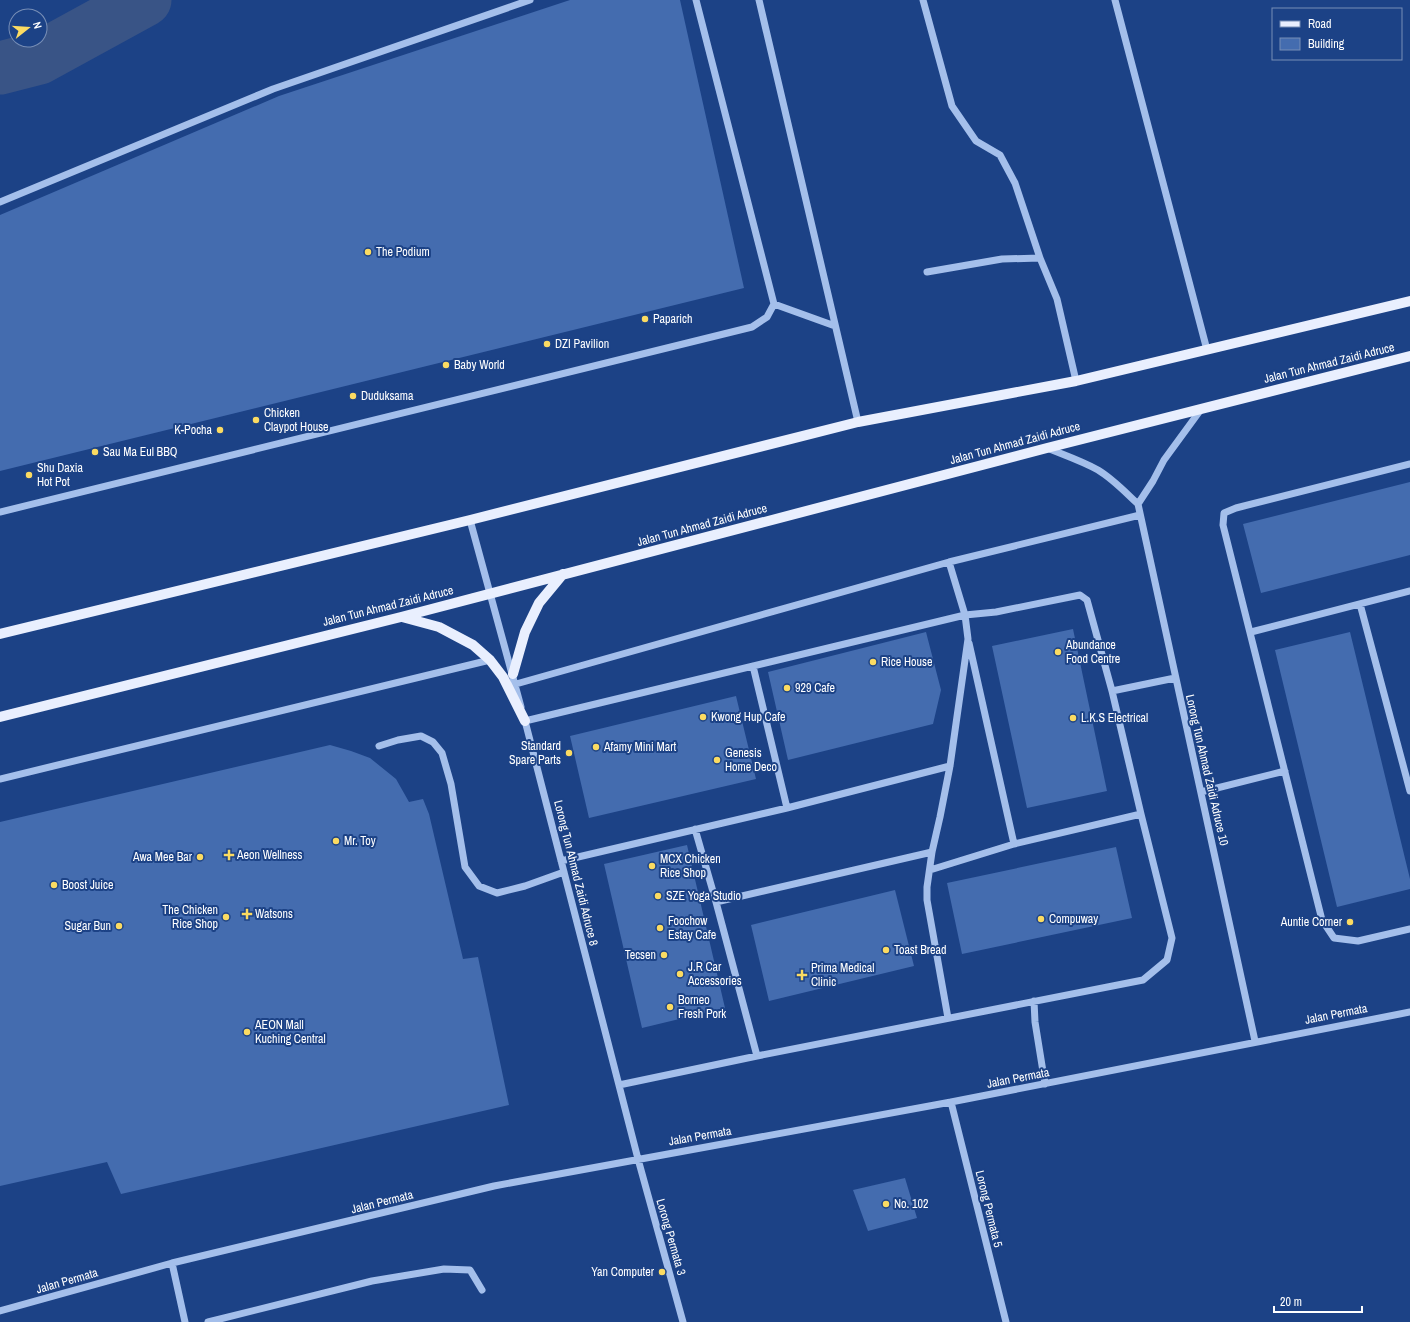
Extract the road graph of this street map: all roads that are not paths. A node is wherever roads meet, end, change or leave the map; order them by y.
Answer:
1 (530, 0) edge
2 (696, 0) edge
3 (759, 0) edge
4 (923, 0) edge
5 (1115, 0) edge
6 (0, 202) edge
7 (1040, 258) junction
8 (927, 272) dead end
9 (1410, 301) edge
10 (774, 304) junction
11 (835, 326) junction
12 (1207, 350) junction
13 (1410, 356) edge
14 (1076, 381) junction
15 (1202, 408) junction
16 (858, 422) junction
17 (1047, 448) junction
18 (1410, 464) edge
19 (1138, 504) junction
20 (0, 512) edge
21 (1140, 515) junction
22 (470, 520) junction
23 (949, 562) junction
24 (563, 574) junction
25 (1410, 591) edge
26 (491, 593) junction
27 (1360, 604) junction
28 (965, 615) junction
29 (401, 617) junction
30 (1251, 632) junction
31 (0, 634) edge
32 (968, 639) junction
33 (490, 660) junction
34 (753, 666) junction
35 (1175, 678) junction
36 (514, 679) junction
37 (1112, 691) junction
38 (0, 717) edge
39 (525, 721) junction
40 (379, 746) dead end
41 (950, 766) junction
42 (1285, 771) junction
43 (0, 779) edge
44 (1410, 791) edge
45 (1201, 792) junction
46 (787, 808) junction
47 (1141, 814) junction
48 (695, 830) junction
49 (1014, 844) junction
50 (932, 852) junction
51 (561, 861) junction
52 (930, 870) junction
53 (564, 872) junction
54 (716, 902) junction
55 (1410, 929) edge
56 (1034, 1001) junction
57 (1410, 1012) edge
58 (948, 1018) junction
59 (1255, 1041) junction
60 (757, 1056) junction
61 (1045, 1084) junction
62 (619, 1085) junction
63 (951, 1102) junction
64 (638, 1159) junction
65 (172, 1263) junction
66 (482, 1290) dead end
67 (0, 1311) edge
68 (185, 1322) edge
69 (208, 1322) edge
70 (683, 1322) edge
71 (1006, 1322) edge

1 - 6 street
2 - 10 street
3 - 11 street
4 - 7 street
5 - 12 street
7 - 8 street
7 - 14 street
9 - 12 main road
10 - 11 street
10 - 20 street
11 - 16 street
12 - 14 main road
13 - 15 main road, Jalan Tun Ahmad Zaidi Adruce
14 - 16 main road
15 - 17 main road, Jalan Tun Ahmad Zaidi Adruce
15 - 19 street
16 - 22 main road
17 - 19 street
17 - 24 main road, Jalan Tun Ahmad Zaidi Adruce
18 - 30 street
19 - 21 street, Lorong Tun Ahmad Zaidi Adruce 10
21 - 23 street
21 - 35 street, Lorong Tun Ahmad Zaidi Adruce 10
22 - 26 street, Lorong Tun Ahmad Zaidi Adruce 8
22 - 31 main road
23 - 28 street
23 - 36 street
24 - 26 main road, Jalan Tun Ahmad Zaidi Adruce
24 - 36 main road
25 - 27 street
26 - 29 main road, Jalan Tun Ahmad Zaidi Adruce
26 - 36 street, Lorong Tun Ahmad Zaidi Adruce 8
27 - 30 street
27 - 44 street
28 - 32 street
28 - 34 street
28 - 37 street
29 - 33 main road
29 - 38 main road, Jalan Tun Ahmad Zaidi Adruce
30 - 42 street
32 - 41 street
32 - 49 street
33 - 39 main road
33 - 43 street
34 - 39 street
34 - 46 street
35 - 37 street
35 - 45 street, Lorong Tun Ahmad Zaidi Adruce 10
36 - 39 street, Lorong Tun Ahmad Zaidi Adruce 8
37 - 47 street
39 - 51 street, Lorong Tun Ahmad Zaidi Adruce 8
40 - 53 street
41 - 46 street
41 - 50 street
42 - 45 street
42 - 55 street
45 - 59 street, Lorong Tun Ahmad Zaidi Adruce 10
46 - 48 street
47 - 49 street
47 - 56 street
48 - 51 street
48 - 54 street
49 - 52 street
50 - 52 street
50 - 54 street
51 - 53 street, Lorong Tun Ahmad Zaidi Adruce 8
52 - 58 street
53 - 62 street, Lorong Tun Ahmad Zaidi Adruce 8
54 - 60 street
56 - 58 street
56 - 61 street
57 - 59 street, Jalan Permata
58 - 60 street
59 - 61 street, Jalan Permata
60 - 62 street
61 - 63 street, Jalan Permata
62 - 64 street, Lorong Tun Ahmad Zaidi Adruce 8
63 - 64 street, Jalan Permata
63 - 71 street, Lorong Permata 5
64 - 65 street, Jalan Permata
64 - 70 street, Lorong Permata 3
65 - 67 street, Jalan Permata
65 - 68 street
66 - 69 street

